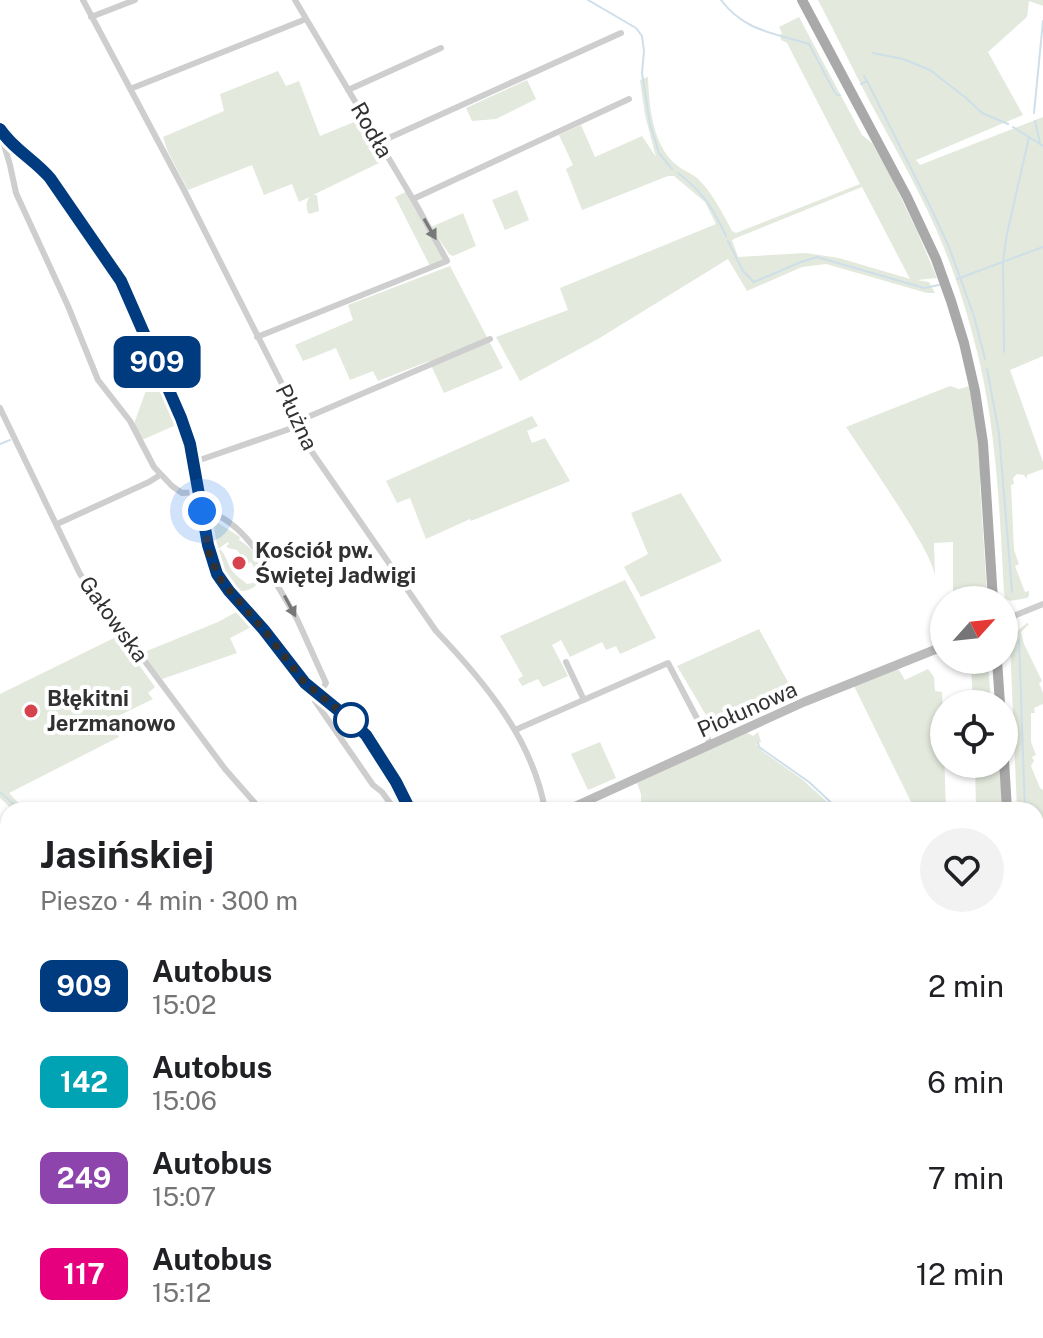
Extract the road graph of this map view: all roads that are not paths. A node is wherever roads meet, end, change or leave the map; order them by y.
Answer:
1 (83, 0) edge
2 (135, 0) edge
3 (295, 0) edge
4 (802, 0) edge
5 (91, 17) junction
6 (306, 19) junction
7 (621, 33) dead end
8 (441, 48) dead end
9 (130, 89) junction
10 (348, 90) junction
11 (629, 99) dead end
12 (0, 130) edge
13 (380, 142) junction
14 (21, 151) junction
15 (10, 163) junction
16 (413, 199) junction
17 (257, 337) junction
18 (490, 339) dead end
19 (0, 408) edge
20 (297, 424) junction
21 (194, 462) junction
22 (160, 475) junction
23 (199, 492) junction
24 (202, 511) junction
25 (57, 524) junction
26 (992, 586) edge
27 (1043, 604) edge
28 (1018, 614) edge
29 (930, 651) edge
30 (566, 662) dead end
31 (319, 695) junction
32 (584, 700) junction
33 (515, 730) junction
34 (711, 745) junction
35 (1005, 778) edge
36 (396, 782) junction
37 (382, 792) junction
38 (254, 802) edge
39 (389, 802) edge
40 (406, 802) edge
41 (544, 802) edge
42 (585, 802) edge
43 (1007, 802) edge

1 - 5 street, Płużna
2 - 5 street
3 - 6 street, Rodła
4 - 26 main road
5 - 9 street, Płużna
6 - 9 street
6 - 10 street, Rodła
7 - 13 street
8 - 10 street
9 - 17 street, Płużna
10 - 13 street, Rodła
11 - 16 street
12 - 14 street
12 - 15 street
13 - 16 street, Rodła
14 - 15 street
14 - 21 street
15 - 22 street
16 -> 17 street, Rodła
17 - 20 street, Płużna
18 - 20 street
19 - 25 street, Gałowska
20 - 21 street
20 - 33 street, Płużna
21 - 23 street
22 - 23 street
22 - 25 street
23 - 24 street
24 - 31 street
24 -> 31 street
25 - 38 street, Gałowska
27 - 28 street
29 - 34 street, Piołunowa
30 - 32 street
31 - 36 street
31 - 37 street
32 - 33 street
32 - 34 street
33 - 41 street, Płużna
34 - 42 street, Piołunowa
35 - 43 main road
36 - 37 street
36 - 40 street
37 - 39 street

